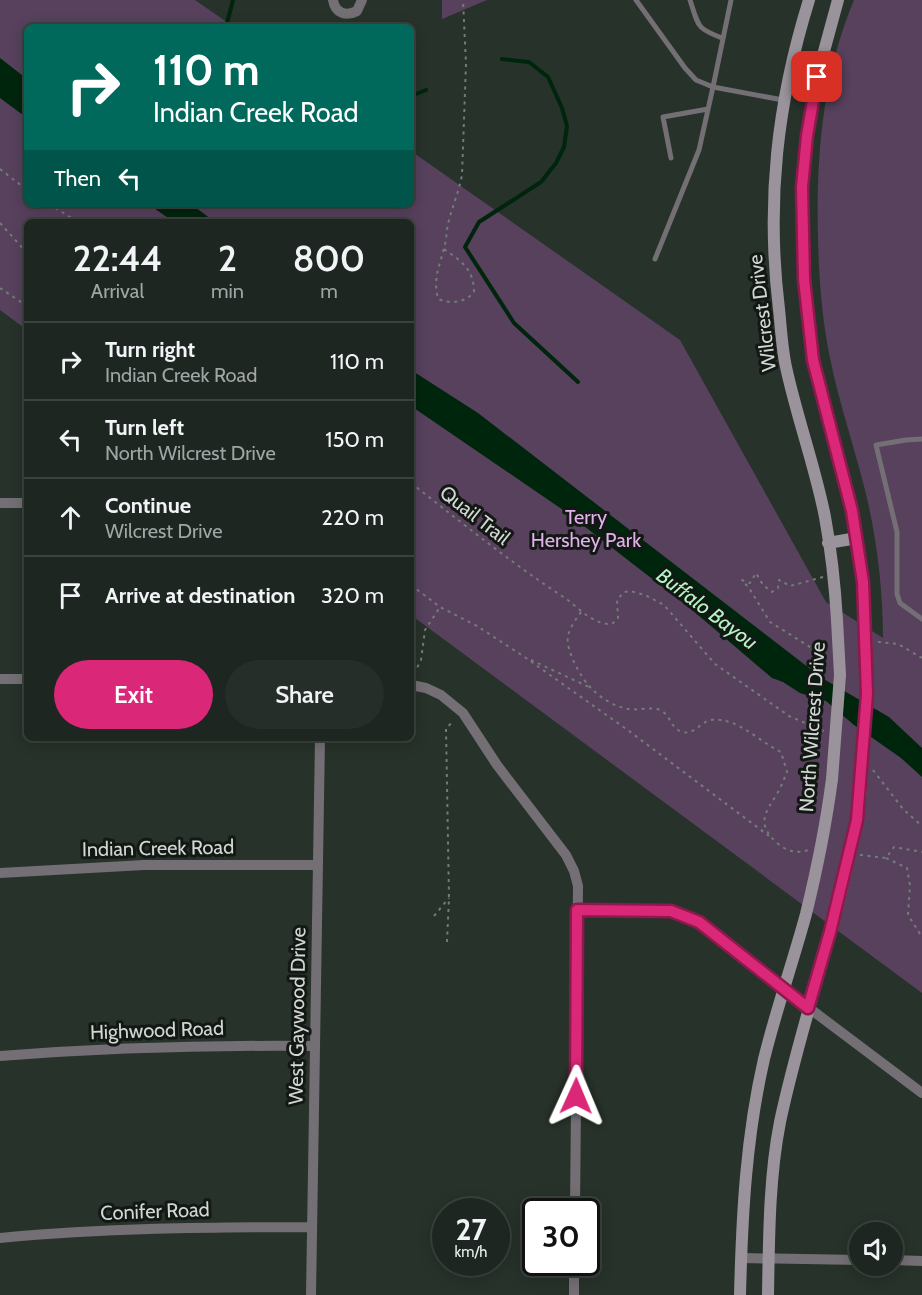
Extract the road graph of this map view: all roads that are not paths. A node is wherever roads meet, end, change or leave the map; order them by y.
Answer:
1 (333, 0) edge
2 (362, 0) edge
3 (636, 0) edge
4 (690, 0) edge
5 (731, 0) edge
6 (808, 0) edge
7 (838, 0) edge
8 (723, 38) junction
9 (712, 87) junction
10 (783, 100) junction
11 (708, 109) junction
12 (671, 158) dead end
13 (655, 259) dead end
14 (922, 439) edge
15 (0, 503) edge
16 (24, 503) edge
17 (857, 538) junction
18 (828, 543) junction
19 (922, 619) edge
20 (837, 620) joint
21 (0, 679) edge
22 (24, 679) edge
23 (414, 686) edge
24 (320, 741) edge
25 (318, 865) junction
26 (0, 873) edge
27 (577, 910) junction
28 (784, 988) junction
29 (808, 1008) junction
30 (315, 1046) junction
31 (0, 1056) edge
32 (922, 1093) edge
33 (575, 1198) edge
34 (312, 1227) junction
35 (0, 1238) edge
36 (741, 1258) junction
37 (768, 1258) junction
38 (849, 1260) edge
39 (903, 1260) edge
40 (922, 1261) edge
41 (574, 1276) edge
42 (311, 1295) edge
43 (574, 1295) edge
44 (740, 1295) edge
45 (768, 1295) edge

1 - 2 street
3 - 9 lane
4 - 8 lane
5 - 8 lane
6 - 10 main road, Wilcrest Drive
7 - 17 main road
8 - 9 lane
9 - 10 lane
9 - 11 lane
10 - 18 main road, Wilcrest Drive
11 - 12 lane
11 - 13 lane
14 - 19 lane
15 - 16 street
17 - 18 main road
17 - 29 main road, bridge
18 - 20 main road, Wilcrest Drive
20 - 28 main road, North Wilcrest Drive, bridge
21 - 22 street
23 - 27 street
24 - 25 street, West Gaywood Drive
25 - 26 street, Indian Creek Road
25 - 30 street, West Gaywood Drive
27 - 28 street
27 - 33 street
28 - 29 street
28 - 36 main road, North Wilcrest Drive
29 - 32 street
29 - 37 main road
30 - 31 street, Highwood Road
30 - 34 street, West Gaywood Drive
34 - 35 street, Conifer Road
34 - 42 street, West Gaywood Drive
36 - 37 street
36 - 44 main road, North Wilcrest Drive
37 - 38 street
37 - 45 main road
39 - 40 street
41 - 43 street

